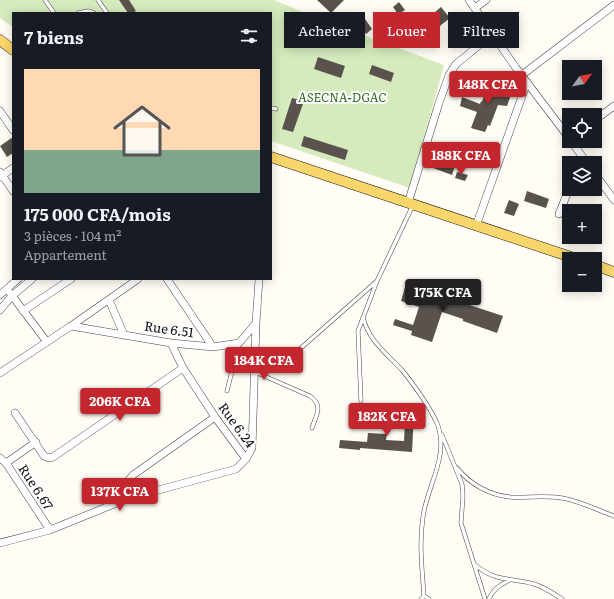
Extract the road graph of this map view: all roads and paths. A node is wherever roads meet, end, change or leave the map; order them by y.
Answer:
1 (45, 0) edge
2 (98, 0) edge
3 (469, 0) edge
4 (486, 0) edge
5 (614, 6) edge
6 (475, 8) junction
7 (53, 12) edge
8 (107, 12) edge
9 (478, 12) edge
10 (0, 40) edge
11 (476, 48) edge
12 (503, 48) edge
13 (12, 49) edge
14 (522, 75) junction
15 (527, 82) junction
16 (614, 106) edge
17 (272, 108) edge
18 (276, 109) dead end
19 (0, 111) edge
20 (602, 115) edge
21 (12, 129) edge
22 (562, 129) edge
23 (272, 158) edge
24 (12, 169) edge
25 (1, 175) edge
26 (602, 183) edge
27 (12, 190) edge
28 (566, 196) edge
29 (614, 199) edge
30 (410, 204) junction
31 (559, 214) dead end
32 (476, 226) junction
33 (562, 254) edge
34 (602, 268) edge
35 (614, 272) edge
36 (17, 280) edge
37 (31, 280) edge
38 (70, 280) edge
39 (137, 280) edge
40 (168, 280) edge
41 (259, 280) edge
42 (377, 280) junction
43 (7, 289) junction
44 (0, 295) edge
45 (12, 296) junction
46 (109, 300) junction
47 (0, 310) edge
48 (23, 311) junction
49 (363, 317) junction
50 (256, 323) junction
51 (71, 326) junction
52 (124, 335) junction
53 (48, 342) junction
54 (171, 343) junction
55 (238, 343) junction
56 (213, 347) junction
57 (293, 355) dead end
58 (183, 368) junction
59 (255, 372) junction
60 (0, 373) edge
61 (227, 391) dead end
62 (361, 401) dead end
63 (15, 413) dead end
64 (215, 417) junction
65 (436, 423) junction
66 (312, 428) dead end
67 (36, 442) junction
68 (0, 458) edge
69 (246, 459) junction
70 (6, 463) junction
71 (455, 466) junction
72 (129, 498) junction
73 (614, 516) edge
74 (50, 530) junction
75 (0, 543) edge
76 (475, 564) junction
77 (510, 580) junction
78 (423, 597) edge
79 (429, 599) edge
80 (485, 599) edge
81 (489, 599) edge
82 (562, 599) edge

1 - 7 lane
2 - 8 lane
3 - 6 street
4 - 6 street
5 - 14 street
6 - 9 street
10 - 13 main road
11 - 30 street
12 - 14 street
14 - 15 street
15 - 22 street
15 - 32 street
16 - 20 street
17 - 18 lane
19 - 21 street
23 - 30 main road
24 - 25 street
25 - 27 street
26 - 29 street
28 - 31 street
30 - 32 main road
30 - 42 lane
32 - 33 main road
34 - 35 main road
36 - 43 street
37 - 45 street
38 - 48 street
39 - 46 street
40 - 56 street
41 - 50 street
42 - 49 lane
42 - 57 lane
43 - 44 street
43 - 45 street
45 - 47 street
45 - 48 street
46 - 51 street
46 - 52 street
48 - 53 street
49 - 62 lane
49 - 65 lane
50 - 55 street
50 - 59 street
51 - 52 street, Rue 6.51
51 - 53 street
52 - 54 street, Rue 6.51
53 - 60 street
54 - 56 street, Rue 6.51
54 - 58 street, Rue 6.24
55 - 56 street, Rue 6.51
55 - 61 lane
58 - 64 street, Rue 6.24
58 - 67 street
59 - 66 lane
59 - 69 street
63 - 67 street
64 - 69 street, Rue 6.24
64 - 72 street
65 - 71 lane
65 - 78 lane
67 - 70 street
68 - 70 street, Rue 6.67
69 - 72 street
70 - 74 street, Rue 6.67
71 - 73 lane
71 - 76 lane
72 - 74 street
74 - 75 street
76 - 77 lane
76 - 80 lane
77 - 81 lane
77 - 82 lane
78 - 79 lane

